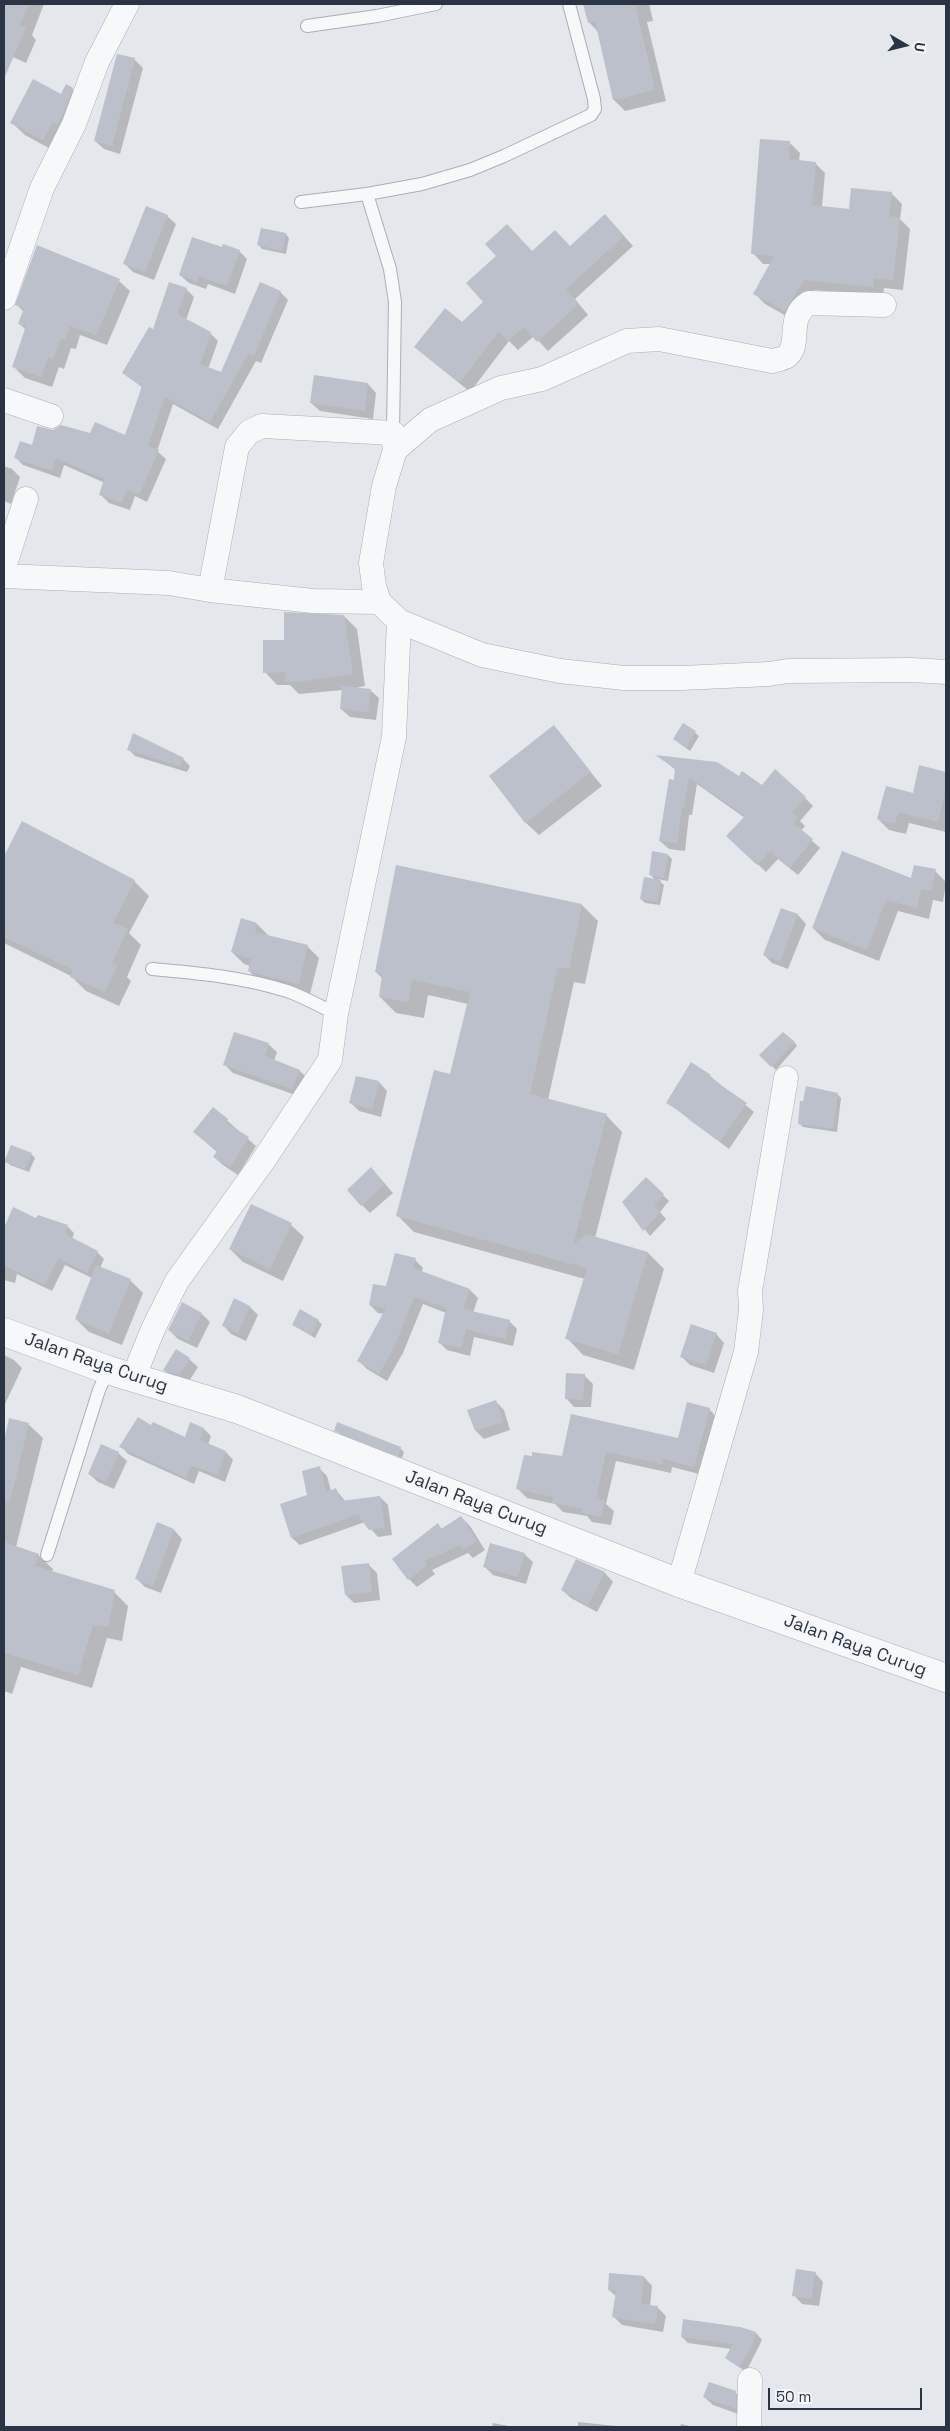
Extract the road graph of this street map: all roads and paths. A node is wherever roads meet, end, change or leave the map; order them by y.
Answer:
1 (127, 4) edge
2 (436, 4) edge
3 (569, 4) edge
4 (307, 26) dead end
5 (367, 194) junction
6 (301, 202) dead end
7 (4, 298) edge
8 (884, 305) dead end
9 (4, 400) edge
10 (51, 416) dead end
11 (394, 442) junction
12 (26, 499) dead end
13 (4, 567) edge
14 (4, 576) edge
15 (210, 590) junction
16 (379, 602) junction
17 (400, 621) junction
18 (946, 672) edge
19 (152, 969) dead end
20 (336, 1014) junction
21 (786, 1078) dead end
22 (4, 1332) edge
23 (120, 1374) junction
24 (47, 1555) dead end
25 (679, 1583) junction
26 (946, 1678) edge
27 (750, 2380) dead end
28 (749, 2427) edge

1 - 7 street
2 - 4 lane
3 - 5 lane
5 - 6 lane
5 - 11 lane
8 - 11 street
9 - 10 street
11 - 15 street
11 - 16 street
12 - 13 street
14 - 15 street
15 - 16 street
16 - 17 street
17 - 18 street
17 - 20 street
19 - 20 lane
20 - 23 street
21 - 25 street
22 - 23 street, Jalan Raya Curug
23 - 24 lane
23 - 25 street, Jalan Raya Curug
25 - 26 street, Jalan Raya Curug
27 - 28 street

